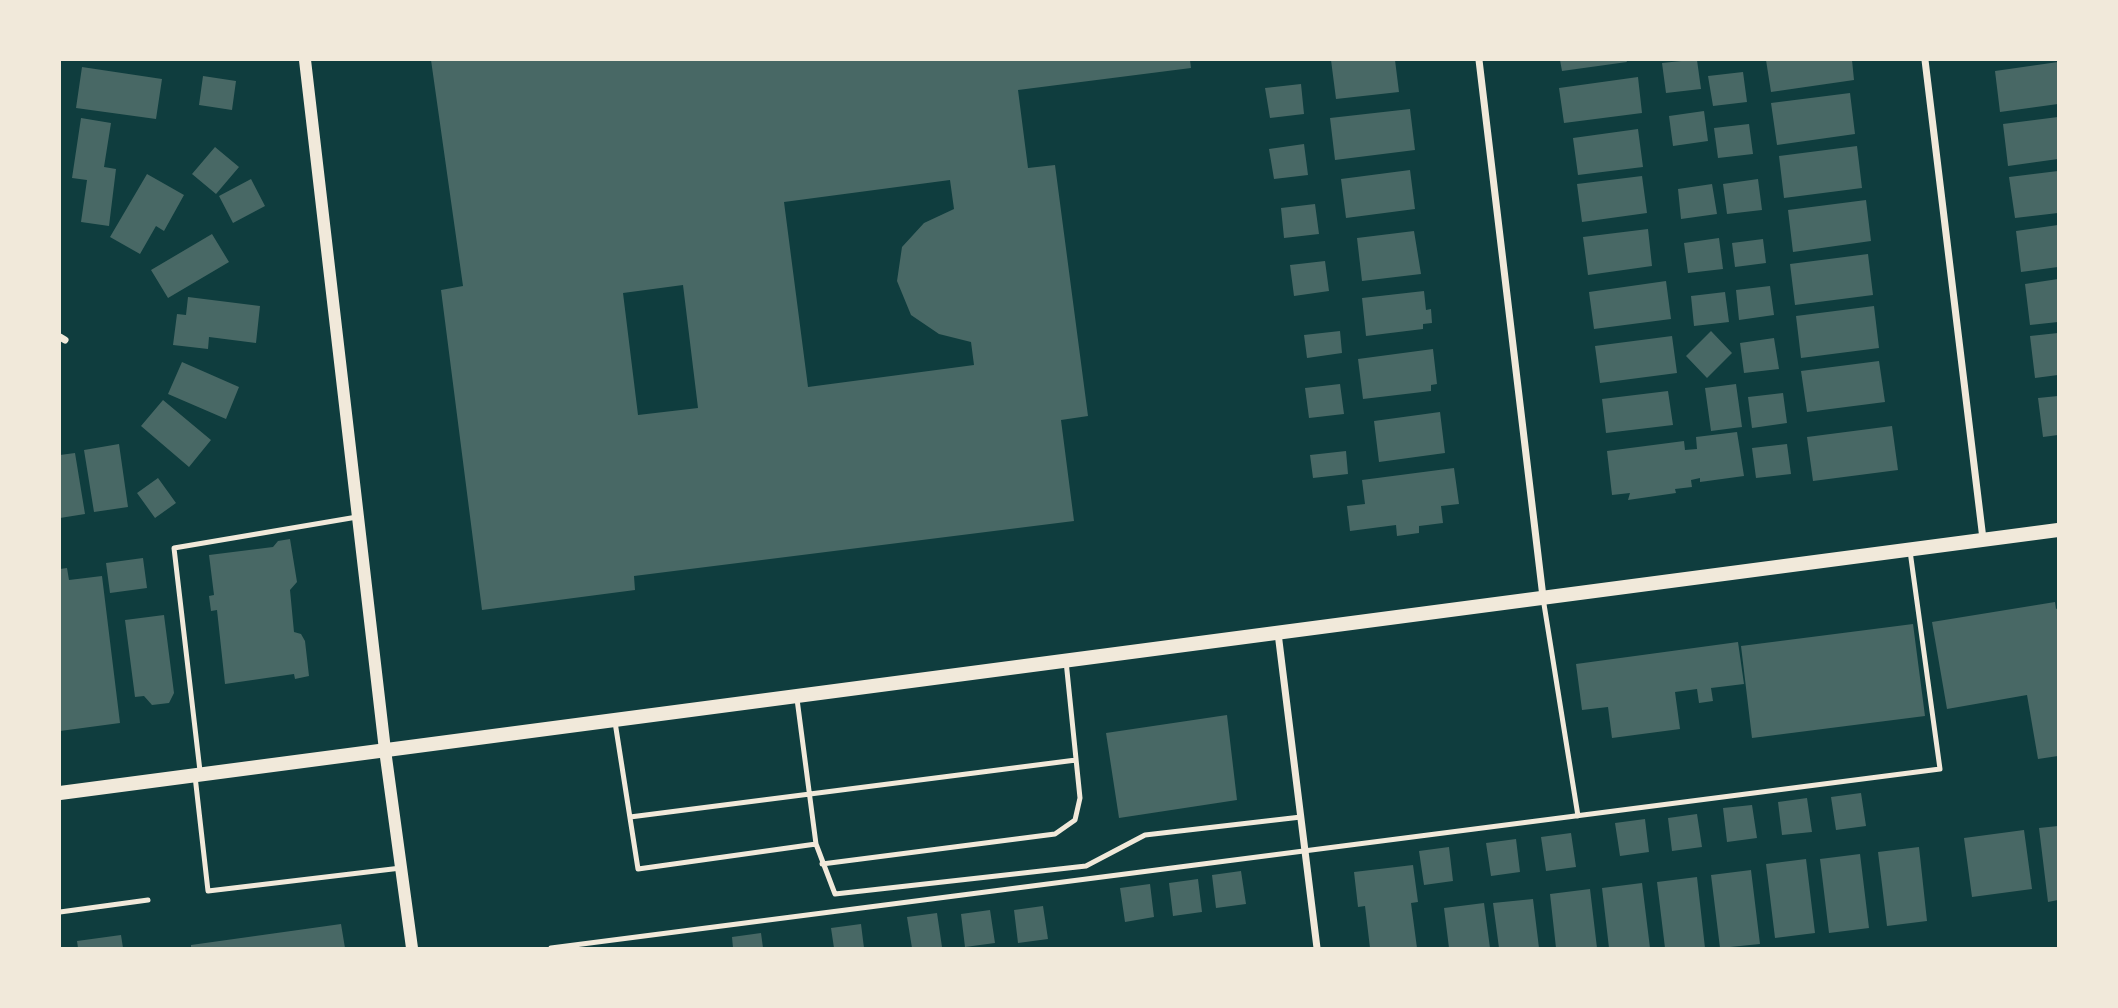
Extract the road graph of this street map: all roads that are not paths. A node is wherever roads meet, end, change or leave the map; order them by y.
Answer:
1 (305, 60) edge
2 (1479, 60) edge
3 (1925, 60) edge
4 (358, 517) junction
5 (2059, 530) edge
6 (1983, 540) junction
7 (1910, 549) junction
8 (1543, 598) junction
9 (1278, 632) junction
10 (1066, 660) junction
11 (797, 696) junction
12 (615, 720) junction
13 (385, 750) junction
14 (1076, 760) junction
15 (198, 775) junction
16 (60, 793) edge
17 (810, 794) junction
18 (1578, 816) junction
19 (630, 817) junction
20 (1301, 817) junction
21 (816, 844) junction
22 (1305, 851) junction
23 (821, 864) junction
24 (401, 868) junction
25 (148, 900) dead end
26 (60, 912) edge
27 (412, 948) edge
28 (551, 948) edge
29 (1317, 948) edge

1 - 4 street
2 - 8 street
3 - 6 street
4 - 13 street
4 - 15 lane
5 - 6 main road
6 - 7 main road
7 - 8 main road
7 - 18 lane
8 - 9 main road
8 - 18 lane
9 - 10 main road
9 - 20 street
10 - 11 main road
10 - 14 lane
11 - 12 main road
11 - 17 lane
12 - 13 main road
12 - 19 lane
13 - 15 main road
13 - 24 street
14 - 17 lane
14 - 23 lane
15 - 16 main road
15 - 24 lane
17 - 19 lane
17 - 21 lane
18 - 22 lane
19 - 21 lane
20 - 22 street
20 - 23 lane
21 - 23 lane
22 - 28 lane
22 - 29 street
24 - 27 street
25 - 26 lane

